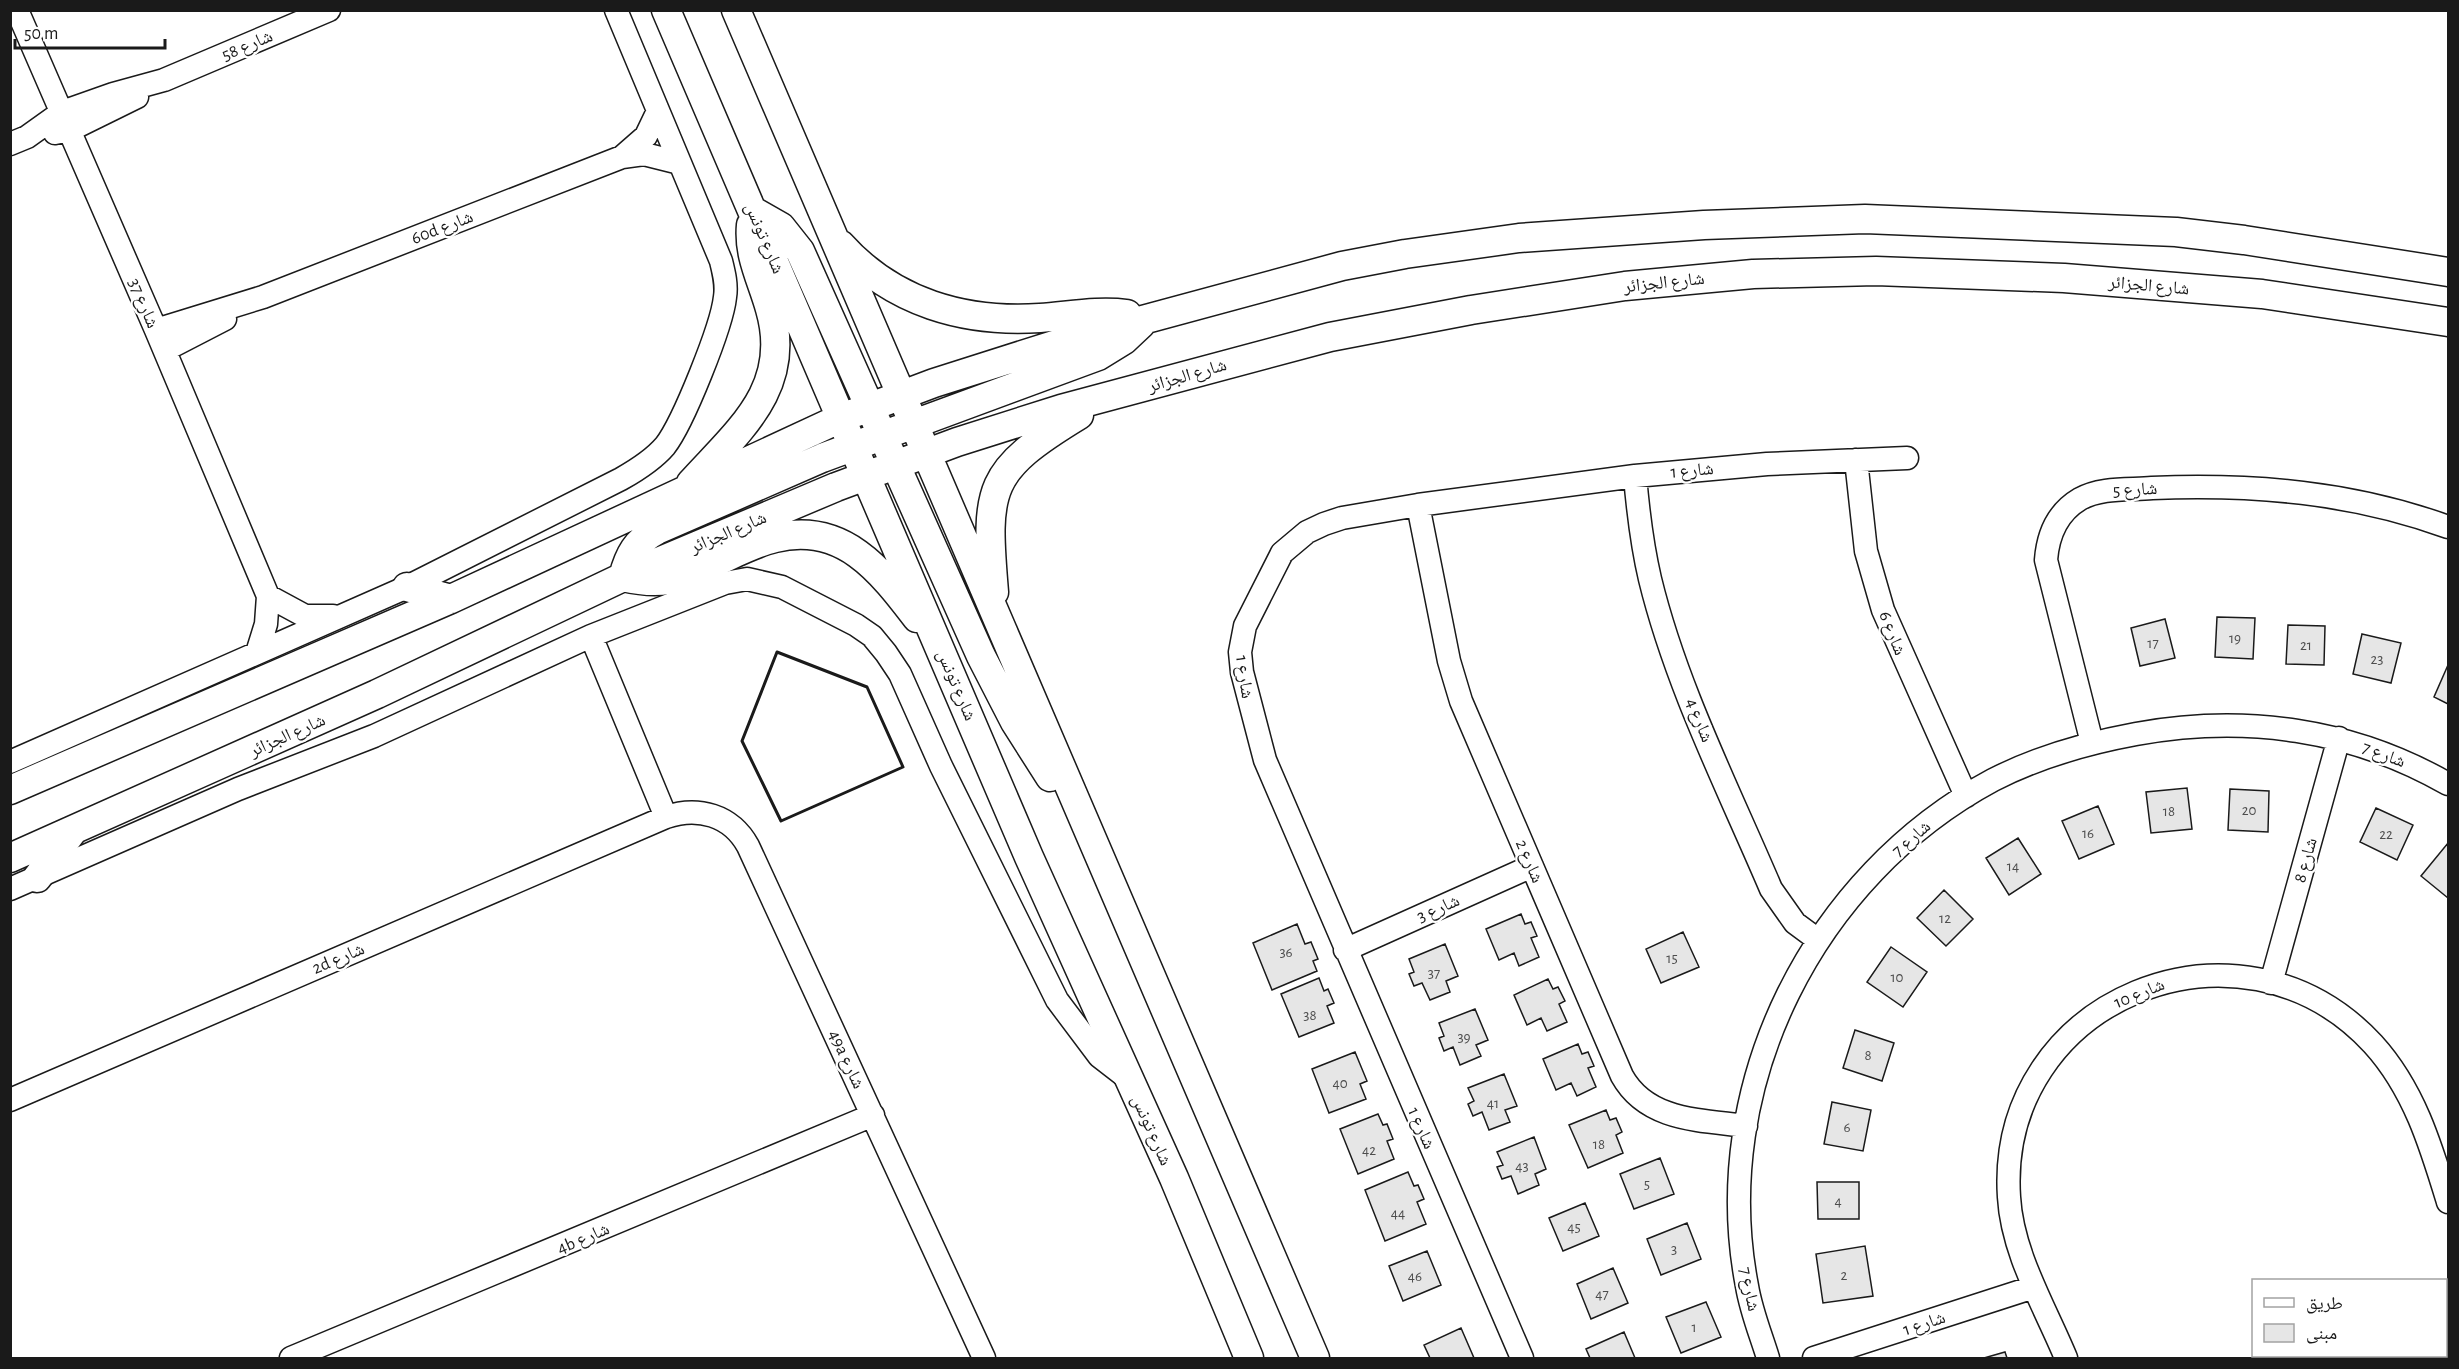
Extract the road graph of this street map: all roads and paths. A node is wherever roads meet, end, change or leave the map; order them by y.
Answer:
1 (17, 10) edge
2 (329, 10) edge
3 (616, 10) edge
4 (666, 10) edge
5 (736, 10) edge
6 (658, 111) junction
7 (66, 121) junction
8 (19, 140) edge
9 (622, 157) junction
10 (680, 163) junction
11 (753, 211) junction
12 (832, 234) junction
13 (2448, 272) edge
14 (263, 297) junction
15 (1147, 317) junction
16 (2448, 322) edge
17 (156, 330) junction
18 (165, 350) junction
19 (901, 395) junction
20 (1106, 398) junction
21 (868, 408) junction
22 (841, 418) junction
23 (914, 424) junction
24 (881, 436) junction
25 (854, 446) junction
26 (926, 453) junction
27 (1907, 458) dead end
28 (1856, 460) junction
29 (894, 465) junction
30 (866, 475) junction
31 (1635, 476) junction
32 (681, 495) junction
33 (1418, 505) junction
34 (2448, 527) edge
35 (623, 577) junction
36 (407, 587) junction
37 (268, 596) junction
38 (451, 599) junction
39 (341, 616) junction
40 (997, 619) junction
41 (591, 636) junction
42 (943, 651) junction
43 (257, 653) junction
44 (2339, 738) junction
45 (2092, 743) junction
46 (10, 762) edge
47 (2448, 784) edge
48 (10, 790) edge
49 (1966, 796) junction
50 (666, 817) junction
51 (1084, 823) junction
52 (73, 830) junction
53 (10, 858) edge
54 (1532, 866) junction
55 (37, 878) junction
56 (10, 889) edge
57 (1818, 940) junction
58 (1345, 950) junction
59 (2271, 982) junction
60 (1130, 1080) junction
61 (10, 1100) edge
62 (873, 1115) junction
63 (1746, 1126) junction
64 (2448, 1202) edge
65 (2034, 1287) junction
66 (291, 1359) edge
67 (984, 1359) edge
68 (1249, 1359) edge
69 (1315, 1359) edge
70 (1522, 1359) edge
71 (1768, 1359) edge
72 (1814, 1359) edge
73 (2066, 1359) edge

1 - 7 street, شارع 37
2 - 7 street, شارع 58
3 - 6 street
4 - 11 main road, شارع تونس
5 - 12 main road
6 - 9 street, 60d شارع
6 - 10 street
7 - 8 street, شارع 58
7 - 17 street, شارع 37
9 - 10 street, 60d شارع
9 - 14 street, 60d شارع
10 - 36 street
11 - 21 main road
11 - 22 main road, شارع تونس
11 - 32 main road
12 - 15 main road
12 - 19 main road
13 - 15 main road
14 - 17 street, 60d شارع
14 - 18 street, 60d شارع
15 - 19 main road
15 - 23 main road
16 - 20 main road, شارع الجزائر
17 - 18 street, شارع 37
18 - 37 street, شارع 37
19 - 21 main road
19 - 23 main road
20 - 26 main road, شارع الجزائر
20 - 40 main road
21 - 22 main road
21 - 24 main road
22 - 25 main road, شارع تونس
22 - 32 main road
23 - 24 main road
23 - 26 main road
24 - 25 main road
24 - 29 main road
25 - 30 main road, شارع تونس
25 - 35 main road
26 - 29 main road, شارع الجزائر
26 - 40 main road
27 - 28 street, شارع 1
28 - 31 street, شارع 1
28 - 49 street, شارع 6
29 - 30 main road, شارع الجزائر
29 - 51 main road
30 - 35 main road, شارع الجزائر
30 - 42 main road, شارع تونس
31 - 33 street, شارع 1
31 - 57 street, شارع 4
32 - 38 main road
33 - 54 street, شارع 2
33 - 58 street, شارع 1
34 - 45 street, شارع 5
35 - 42 main road
35 - 52 main road, شارع الجزائر
36 - 38 main road
36 - 39 street
37 - 39 street
37 - 43 street, شارع 37
38 - 48 main road
39 - 43 street
40 - 51 main road
41 - 50 street
41 - 55 street
41 - 60 street
42 - 60 main road, شارع تونس
43 - 46 street
44 - 45 street, شارع 7
44 - 47 street, شارع 7
44 - 59 street, شارع 8
45 - 49 street, شارع 7
49 - 57 street, شارع 7
50 - 61 street, 2d شارع
50 - 62 street, 49a شارع
51 - 69 main road
52 - 53 main road, شارع الجزائر
52 - 55 main road
54 - 58 street, شارع 3
54 - 63 street, شارع 2
55 - 56 street
57 - 63 street, شارع 7
58 - 70 street, شارع 1
59 - 64 street, شارع 10
59 - 65 street, شارع 10
60 - 68 main road, شارع تونس
62 - 66 street, 4b شارع
62 - 67 street, 49a شارع
63 - 71 street, شارع 7
65 - 72 street, شارع 1
65 - 73 street, شارع 10

